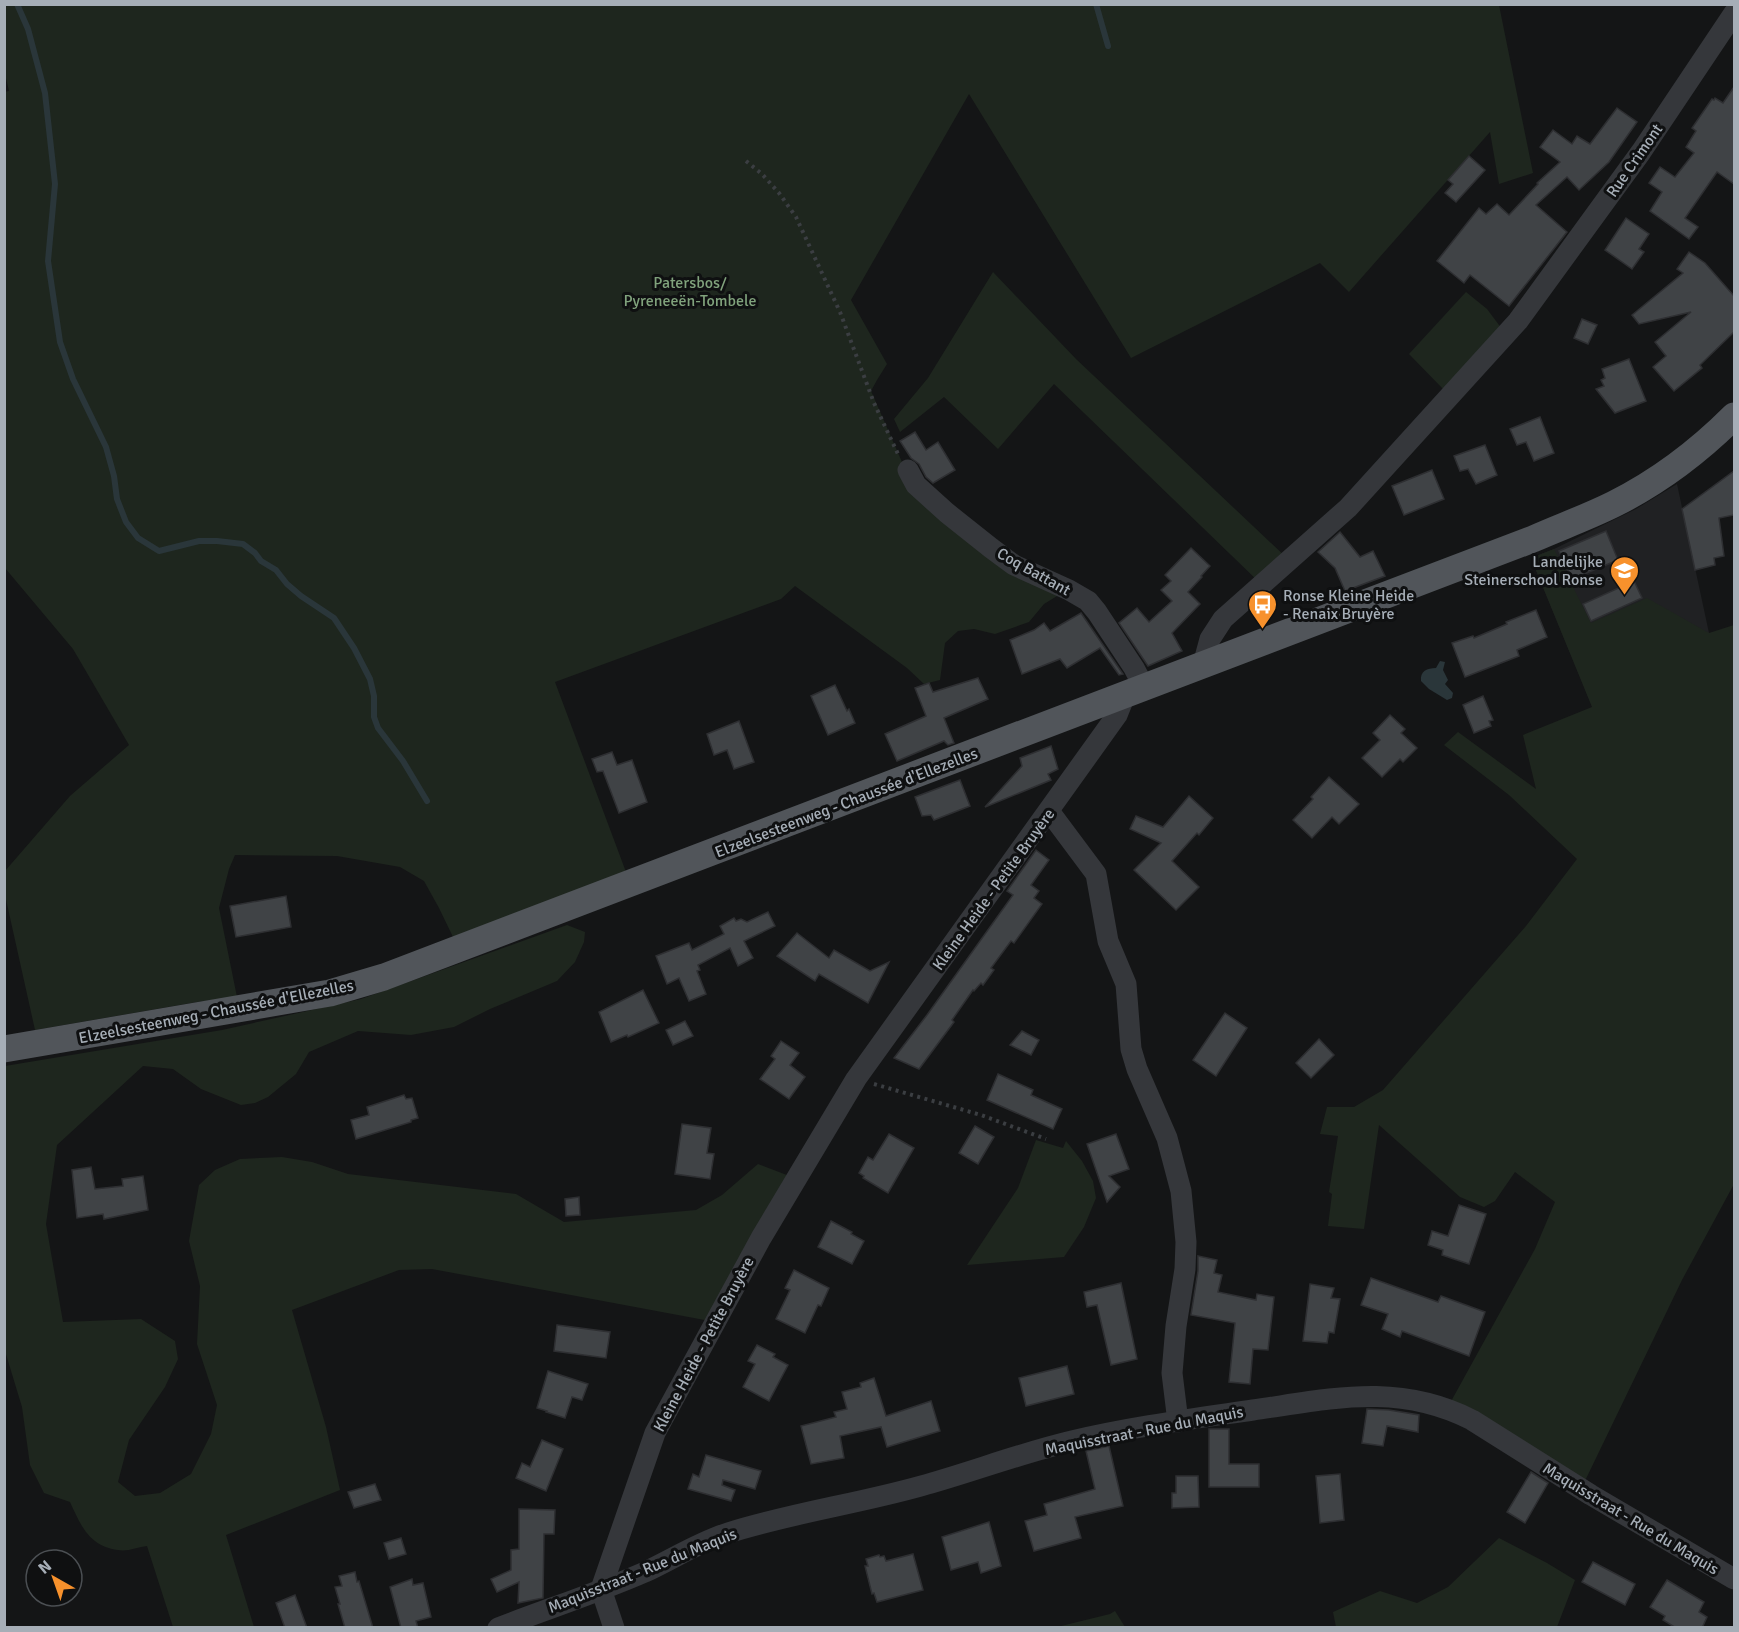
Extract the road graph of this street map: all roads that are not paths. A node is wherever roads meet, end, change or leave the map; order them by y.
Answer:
1 (1734, 12) edge
2 (1734, 416) edge
3 (908, 470) road end
4 (1203, 665) junction
5 (1135, 691) junction
6 (1049, 811) junction
7 (4, 1049) edge
8 (1178, 1422) junction
9 (1734, 1579) edge
10 (601, 1589) junction
11 (498, 1628) edge
12 (614, 1628) edge

1 - 4 street, Rue Crimont
2 - 4 main road, Elzeelsesteenweg - Chaussée d'Ellezelles
3 - 5 street, Coq Battant
4 - 5 main road, Elzeelsesteenweg - Chaussée d'Ellezelles
5 - 6 street, Kleine Heide - Petite Bruyère
5 - 7 main road, Elzeelsesteenweg - Chaussée d'Ellezelles
6 - 8 street
6 - 10 street, Kleine Heide - Petite Bruyère
8 - 9 street, Maquisstraat - Rue du Maquis
8 - 10 street, Maquisstraat - Rue du Maquis
10 - 11 street, Maquisstraat - Rue du Maquis
10 - 12 street

